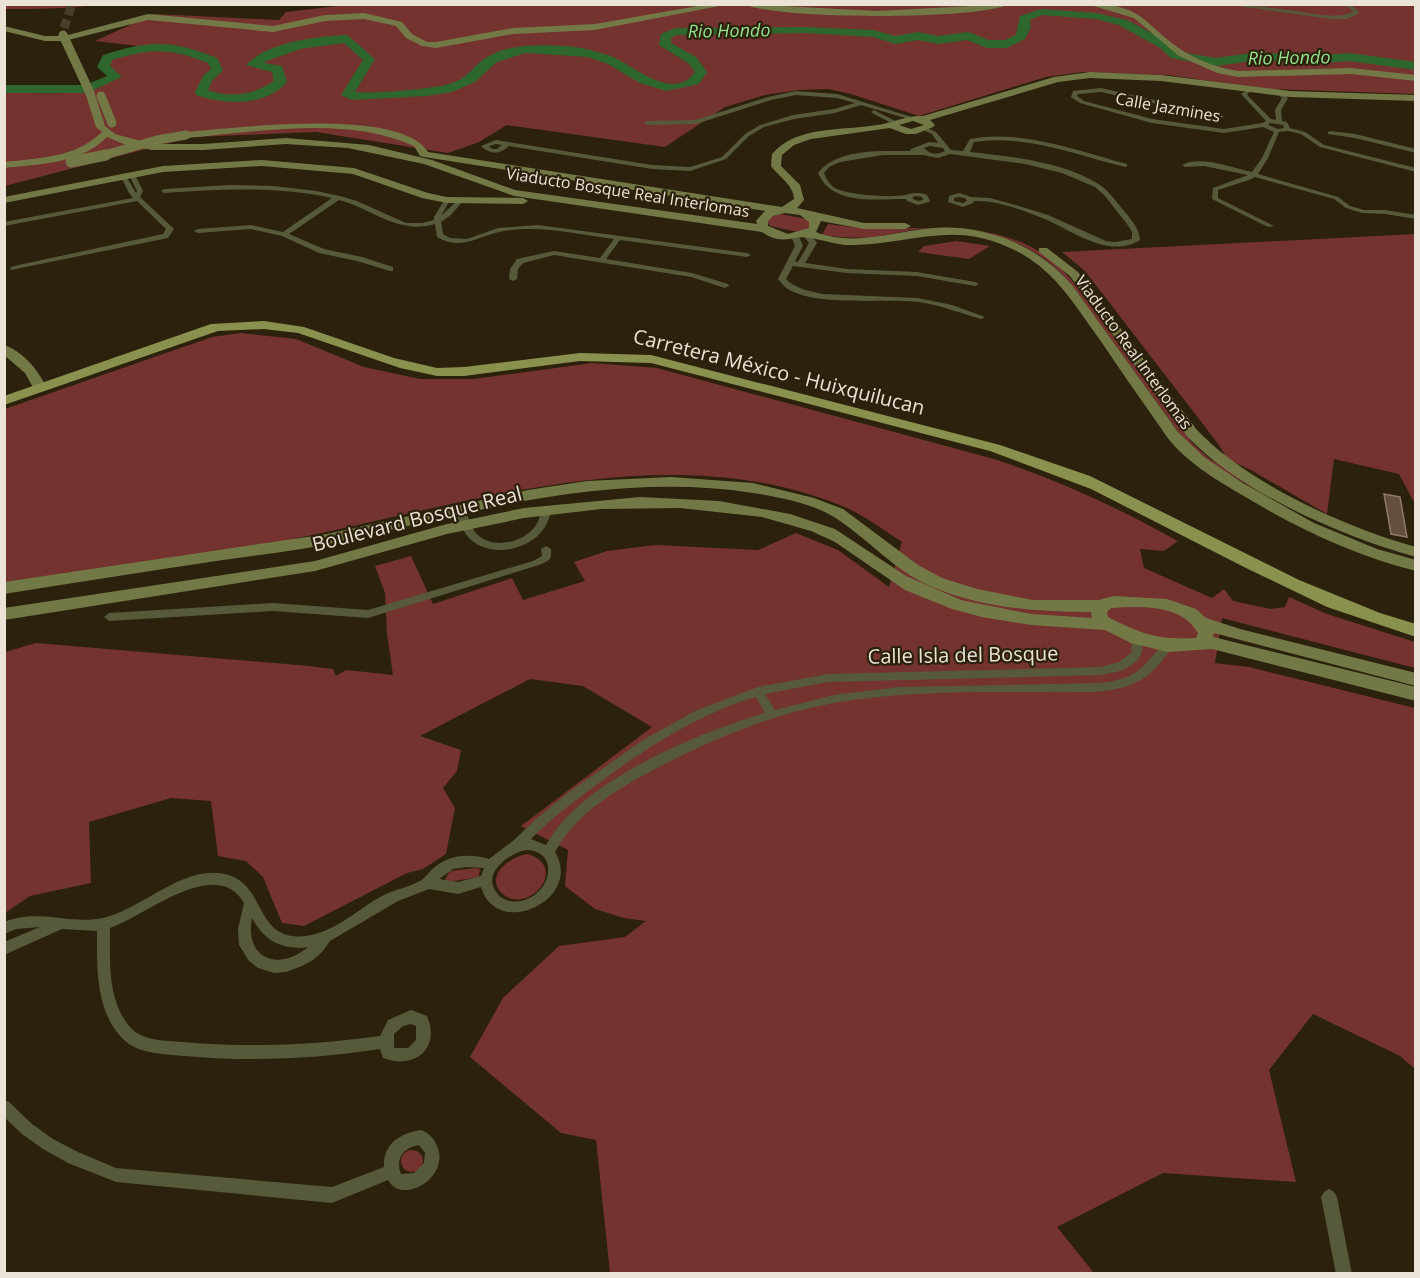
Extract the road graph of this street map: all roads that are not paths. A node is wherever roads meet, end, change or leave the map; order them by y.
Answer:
1 (257, 4) edge
2 (273, 4) edge
3 (726, 4) edge
4 (748, 4) edge
5 (1006, 4) edge
6 (1092, 4) edge
7 (1188, 4) edge
8 (1210, 4) edge
9 (1226, 4) edge
10 (1343, 4) edge
11 (4, 28) edge
12 (75, 30) tunnel mouth
13 (64, 31) tunnel mouth
14 (1416, 78) edge
15 (814, 93) junction
16 (1249, 94) junction
17 (1281, 97) junction
18 (1416, 98) edge
19 (1416, 102) edge
20 (861, 103) junction
21 (852, 106) junction
22 (1221, 116) dead end
23 (912, 118) junction
24 (1279, 122) junction
25 (647, 123) dead end
26 (1266, 123) junction
27 (926, 124) junction
28 (899, 128) junction
29 (103, 129) junction
30 (1288, 129) junction
31 (1277, 131) junction
32 (1330, 133) dead end
33 (506, 145) dead end
34 (942, 145) junction
35 (922, 149) junction
36 (1416, 151) edge
37 (949, 152) junction
38 (966, 153) junction
39 (424, 154) junction
40 (1125, 165) dead end
41 (1185, 165) dead end
42 (4, 167) edge
43 (1416, 170) edge
44 (1255, 175) junction
45 (128, 176) junction
46 (164, 191) dead end
47 (138, 197) junction
48 (338, 197) junction
49 (909, 197) dead end
50 (970, 199) dead end
51 (4, 200) edge
52 (447, 200) junction
53 (554, 200) junction
54 (460, 201) junction
55 (784, 210) junction
56 (808, 214) junction
57 (1416, 217) edge
58 (438, 222) junction
59 (4, 224) edge
60 (1269, 226) dead end
61 (765, 230) junction
62 (198, 231) dead end
63 (284, 234) junction
64 (803, 234) junction
65 (619, 237) junction
66 (747, 255) dead end
67 (602, 260) junction
68 (790, 263) junction
69 (800, 265) junction
70 (14, 268) dead end
71 (390, 269) dead end
72 (513, 279) dead end
73 (975, 284) dead end
74 (725, 286) dead end
75 (981, 317) dead end
76 (4, 349) edge
77 (40, 388) junction
78 (4, 401) edge
79 (459, 508) junction
80 (547, 509) junction
81 (467, 525) junction
82 (533, 535) junction
83 (1416, 552) edge
84 (1416, 566) edge
85 (4, 588) edge
86 (1103, 606) junction
87 (4, 614) edge
88 (109, 617) dead end
89 (1200, 622) junction
90 (1106, 624) junction
91 (1416, 631) edge
92 (1124, 633) junction
93 (1202, 643) junction
94 (1168, 646) junction
95 (1416, 680) edge
96 (758, 691) junction
97 (1416, 694) edge
98 (772, 715) junction
99 (514, 847) junction
100 (548, 853) junction
101 (491, 865) junction
102 (486, 880) junction
103 (429, 883) junction
104 (250, 904) junction
105 (61, 924) junction
106 (104, 924) junction
107 (4, 928) edge
108 (325, 938) junction
109 (4, 949) edge
110 (384, 1042) dead end
111 (4, 1107) edge
112 (390, 1172) dead end
113 (1329, 1197) dead end
114 (1344, 1274) edge

1 - 2 street
3 - 11 main road
4 - 5 main road
6 - 14 main road
7 - 8 street
9 - 10 street
12 - 39 main road, Viaducto Bosque Real Interlomas, bridge
13 - 29 main road, bridge
15 - 20 street
15 - 21 street
15 - 25 street
16 - 17 main road
16 - 26 street
16 - 27 main road
17 - 18 main road
17 - 19 main road
17 - 24 street
20 - 21 street
20 - 23 street
21 - 28 street
21 - 33 street
22 - 26 street, Calle Jazmines
23 - 27 main road
23 - 28 main road
24 - 26 street, Calle Jazmines
24 - 30 street
26 - 31 street
27 - 28 main road
27 - 34 street
28 - 35 street
28 - 55 main road
28 - 56 main road
29 - 42 main road
29 - 53 main road, Viaducto Bosque Real Interlomas
30 - 31 street
30 - 43 street
31 - 44 street
32 - 36 street
34 - 35 street
34 - 37 street
35 - 37 street
35 - 49 street
37 - 38 street
38 - 40 street
38 - 50 street
39 - 42 main road, bridge
39 - 55 main road, Viaducto Bosque Real Interlomas
41 - 44 street
44 - 57 street
44 - 60 street
45 - 47 street
45 - 51 main road
45 - 52 main road
46 - 48 street
47 - 59 street
47 - 70 street
48 - 58 street
48 - 63 street
52 - 54 main road
52 - 58 street
53 - 54 main road
53 - 61 main road, Viaducto Bosque Real Interlomas
54 - 58 street
55 - 56 main road, Viaducto Bosque Real Interlomas
55 - 61 main road
56 - 64 main road
56 - 83 main road, Viaducto Real Interlomas
58 - 65 street
61 - 64 main road, Viaducto Bosque Real Interlomas
62 - 63 street
63 - 71 street
64 - 68 street
64 - 69 street
64 - 84 main road, Viaducto Real Interlomas
65 - 66 street
65 - 67 street
67 - 72 street
67 - 74 street
68 - 69 street
68 - 75 street
69 - 73 street
76 - 77 main road
77 - 78 main road, Carretera México - Huixquilucan
77 - 91 main road, Carretera México - Huixquilucan
79 - 81 street
79 - 85 main road, Boulevard Bosque Real
79 - 86 main road, Boulevard Bosque Real
80 - 81 main road, Boulevard Bosque Real
80 - 82 street
80 - 90 main road, Boulevard Bosque Real
81 - 82 street
81 - 87 main road, Boulevard Bosque Real
82 - 88 street
86 - 89 main road, Boulevard Bosque Real
86 - 90 main road
89 - 93 main road
89 - 95 main road
90 - 92 main road
92 - 94 main road
92 - 96 street, Calle Isla del Bosque
93 - 94 main road
93 - 97 main road
94 - 98 street, Calle Isla del Bosque
96 - 98 street
96 - 99 street, Calle Isla del Bosque
98 - 100 street, Calle Isla del Bosque
99 - 100 street
99 - 101 street
100 - 102 street
101 - 102 street
101 - 103 street
102 - 103 street
103 - 108 street
104 - 106 street
104 - 108 street
104 - 108 street
105 - 106 street
105 - 107 street
105 - 109 street
106 - 110 street
111 - 112 street
113 - 114 street

